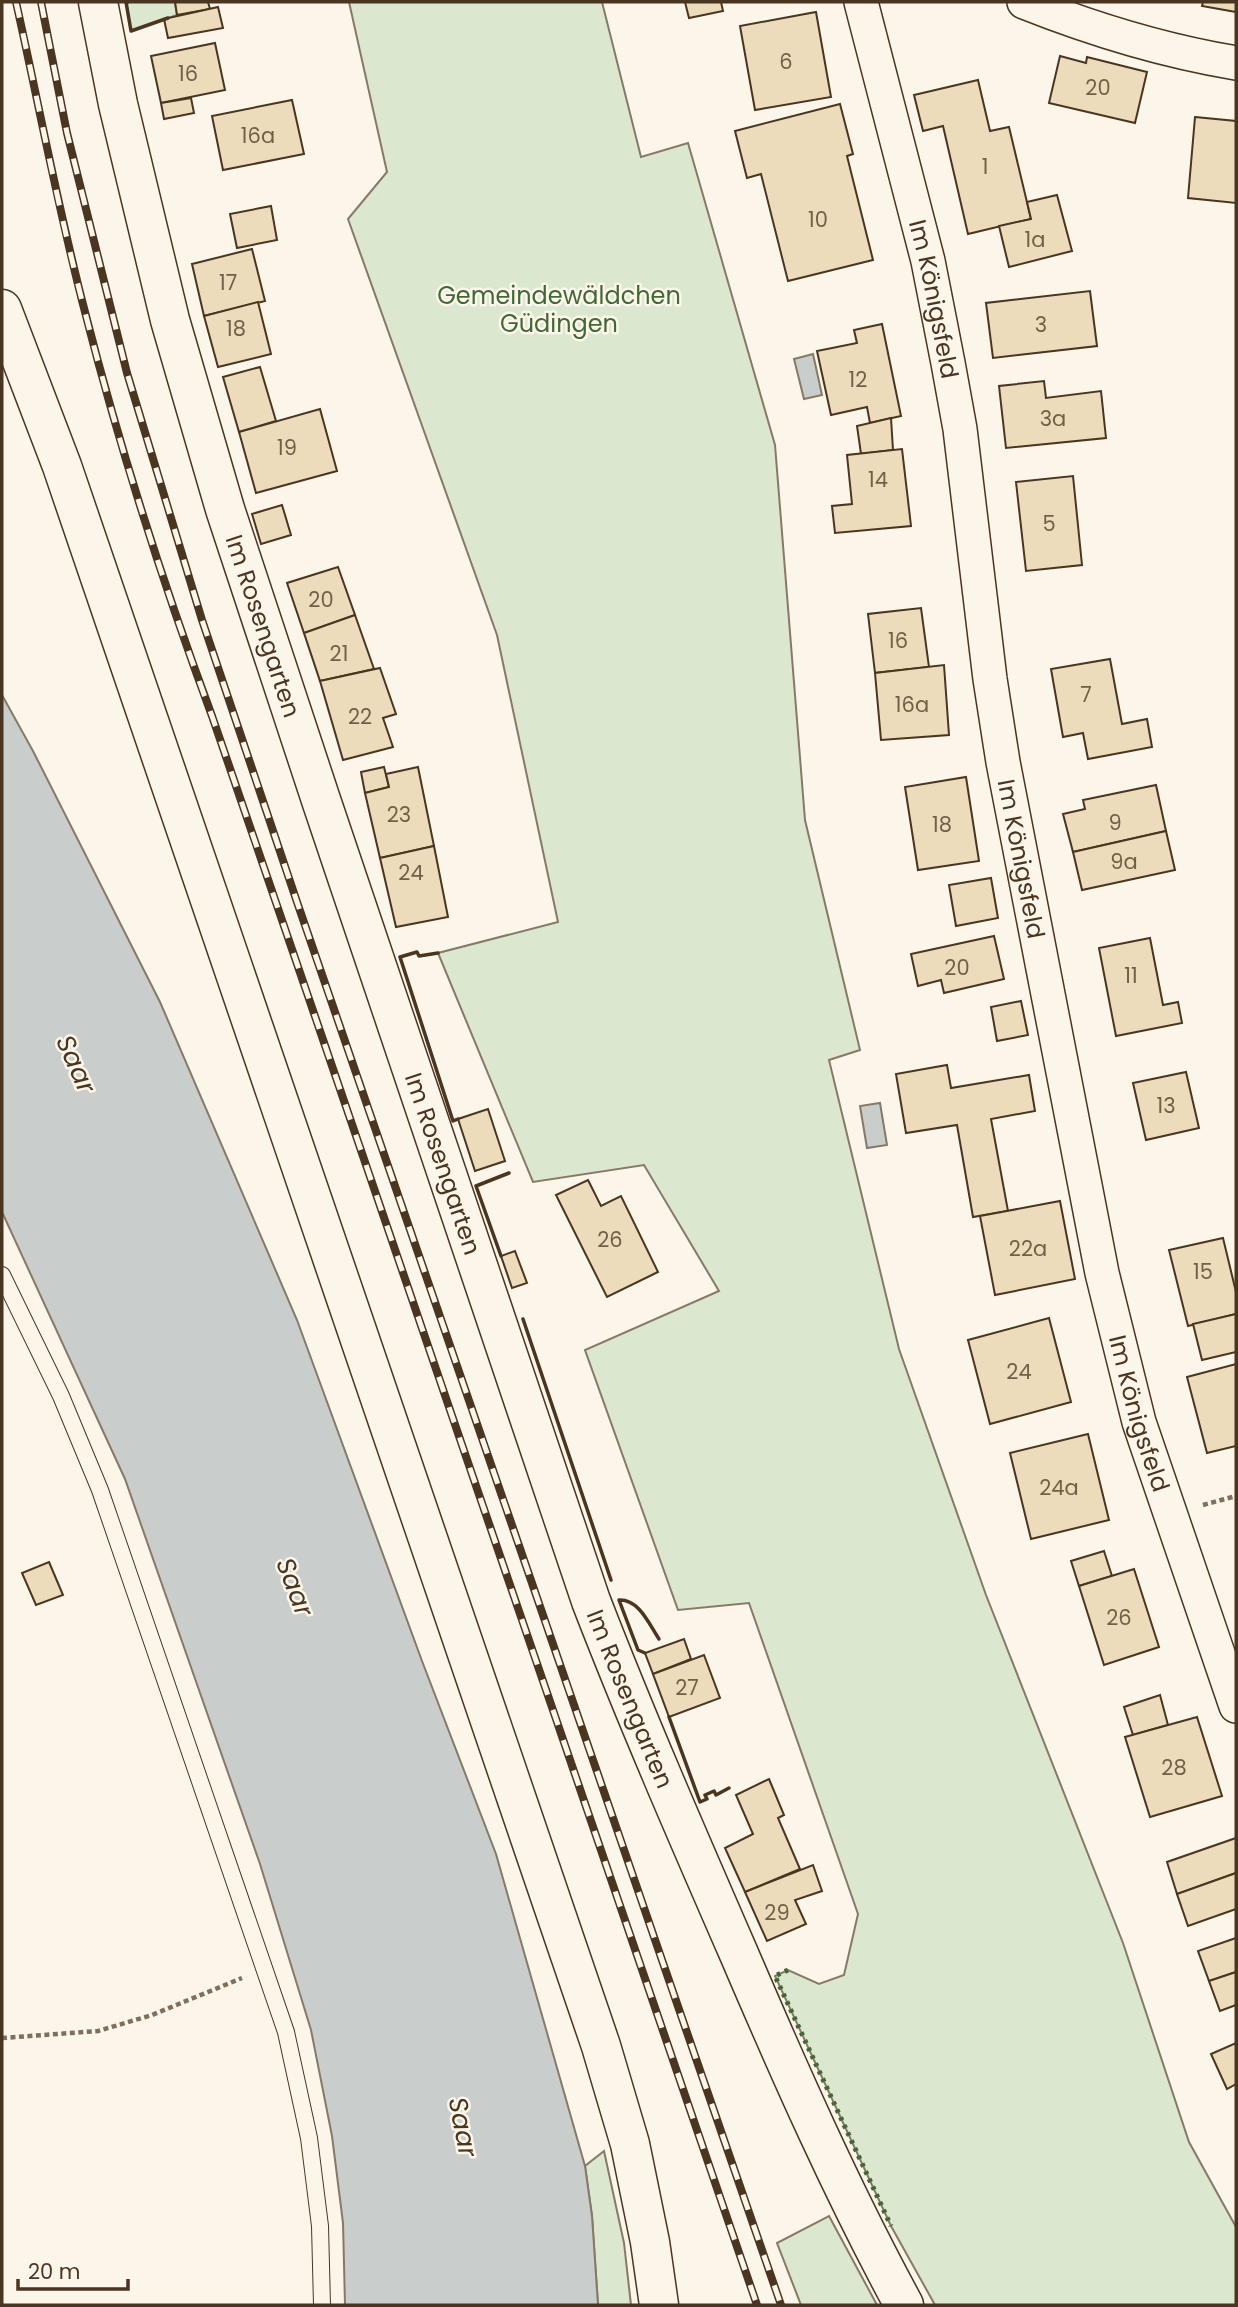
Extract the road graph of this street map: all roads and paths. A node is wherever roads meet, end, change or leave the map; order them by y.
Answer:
1 (98, 2) edge
2 (861, 2) edge
3 (1024, 2) edge
4 (1236, 63) edge
5 (2, 309) edge
6 (2, 1275) edge
7 (1236, 1706) edge
8 (265, 1968) junction
9 (2, 2038) edge
10 (899, 2296) edge
11 (322, 2305) edge
12 (659, 2305) edge

1 - 10 street, Im Rosengarten
2 - 7 street, Im Königsfeld
3 - 4 street
5 - 12 street
6 - 8 lane
8 - 9 path
8 - 11 lane

